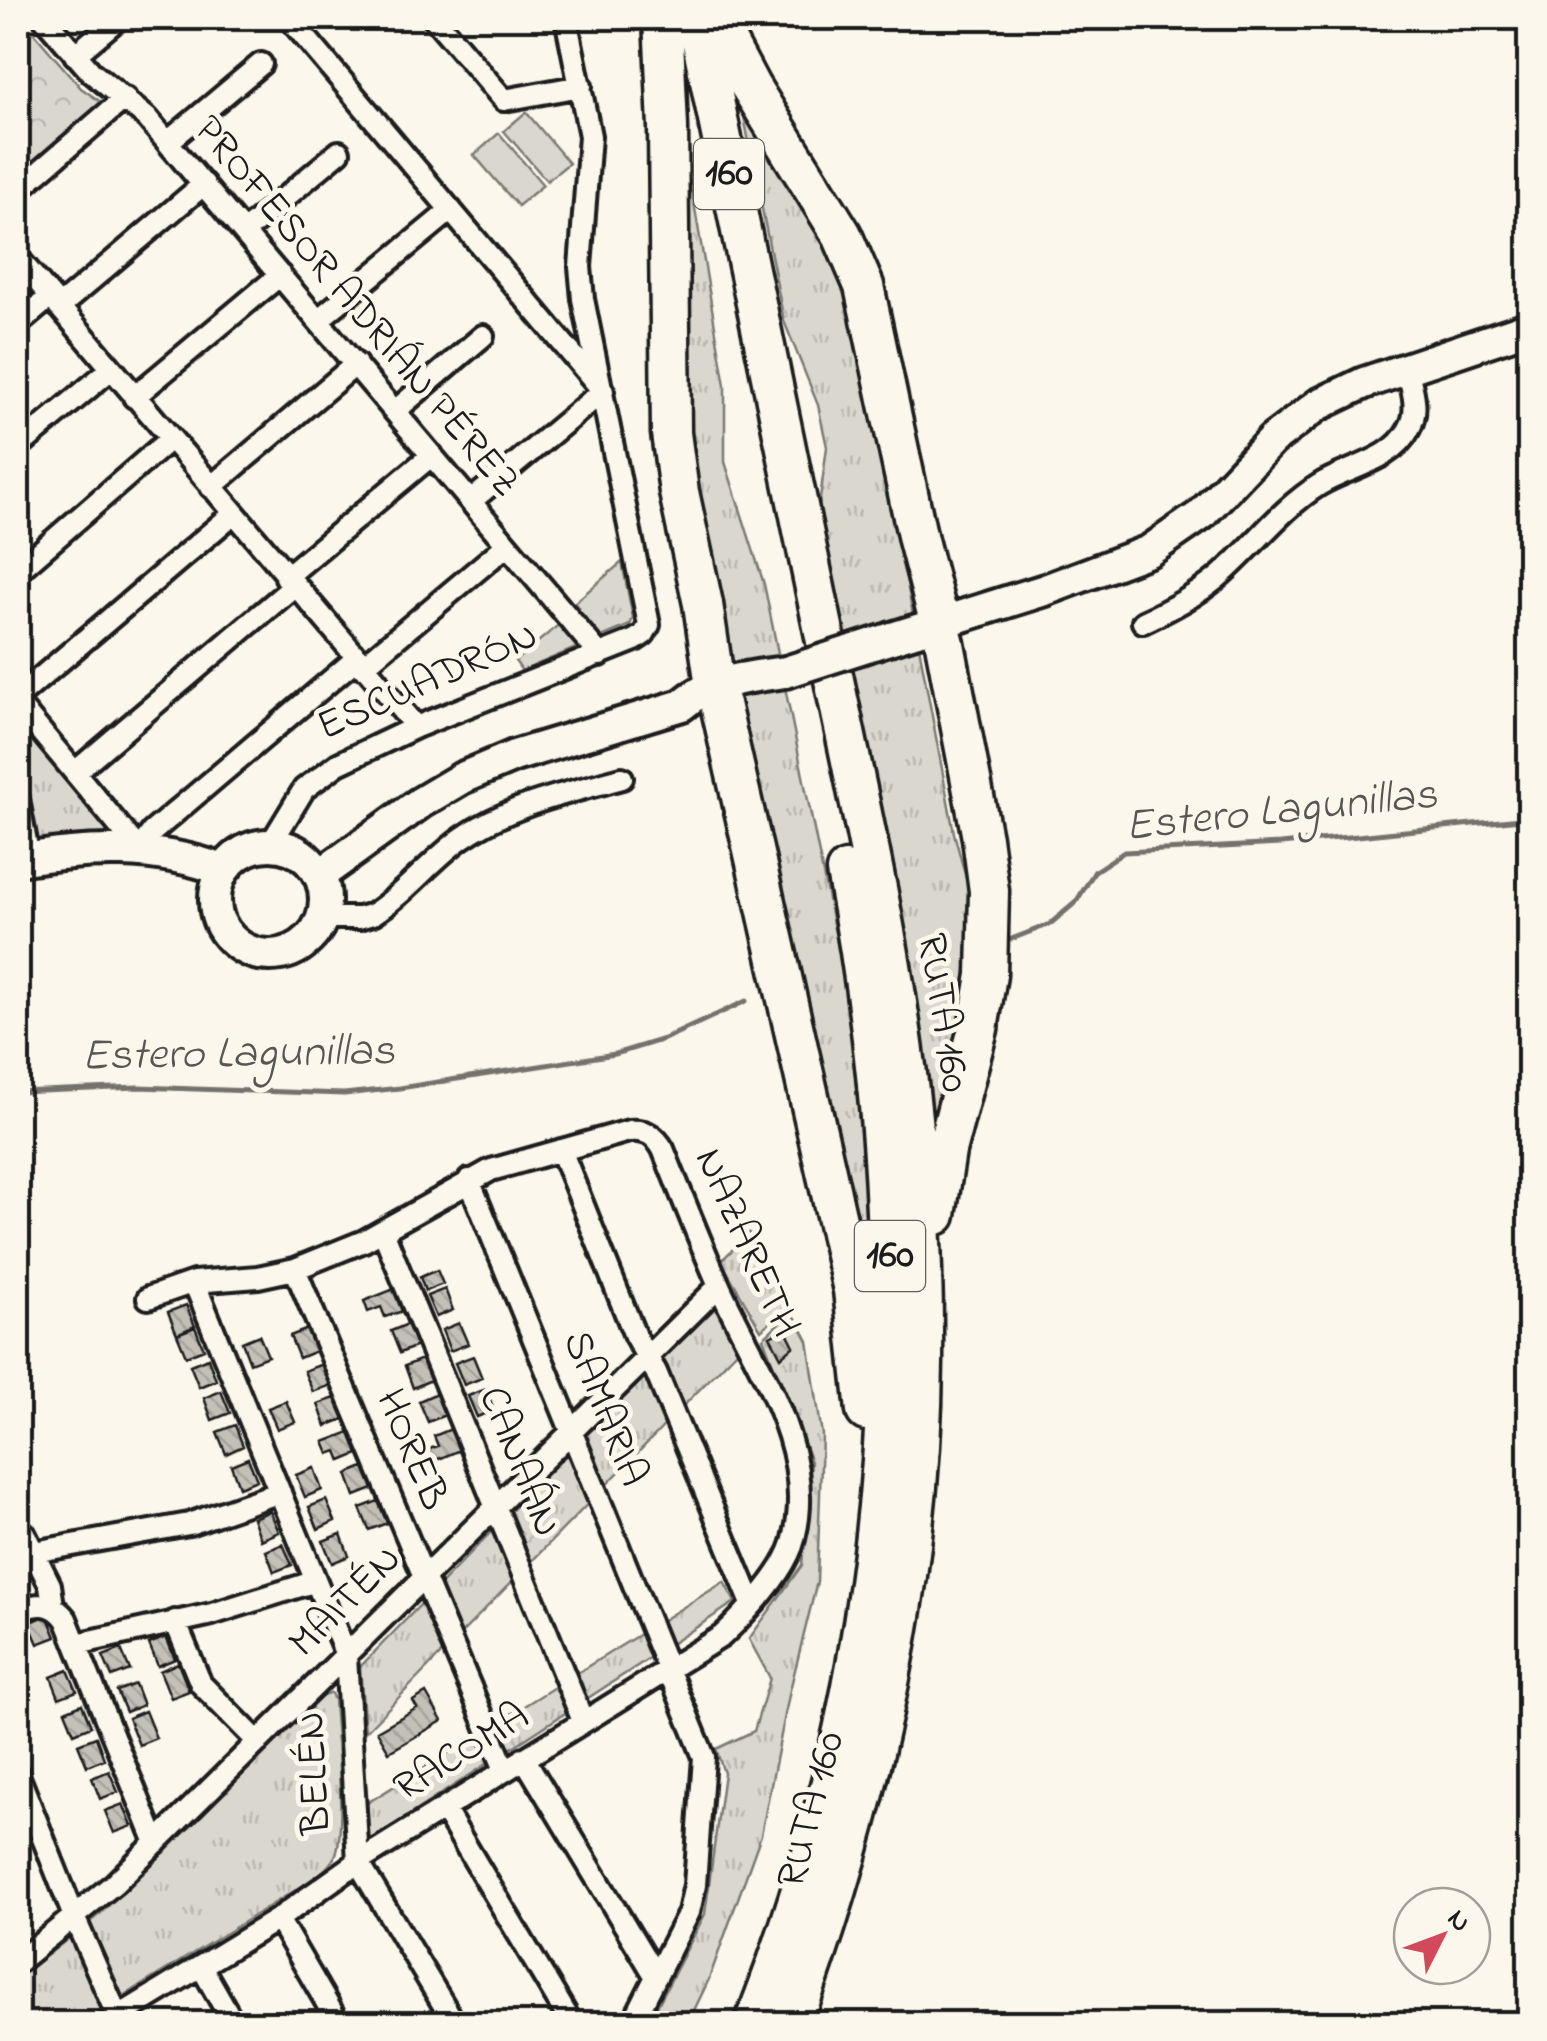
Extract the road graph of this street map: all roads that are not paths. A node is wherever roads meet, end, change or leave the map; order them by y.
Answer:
1 (44, 18) edge
2 (119, 18) edge
3 (288, 18) edge
4 (434, 18) edge
5 (566, 18) edge
6 (662, 18) edge
7 (672, 18) edge
8 (697, 18) edge
9 (714, 18) edge
10 (75, 55) junction
11 (260, 64) dead end
12 (581, 86) junction
13 (125, 98) junction
14 (168, 142) junction
15 (339, 152) dead end
16 (204, 184) junction
17 (18, 190) edge
18 (451, 210) junction
19 (244, 232) junction
20 (18, 258) edge
21 (280, 275) junction
22 (54, 302) junction
23 (318, 320) junction
24 (18, 324) edge
25 (1530, 327) edge
26 (484, 336) dead end
27 (356, 364) junction
28 (1407, 368) junction
29 (111, 369) junction
30 (603, 391) junction
31 (134, 397) junction
32 (394, 411) junction
33 (170, 439) junction
34 (18, 447) edge
35 (432, 455) junction
36 (211, 487) junction
37 (471, 501) junction
38 (234, 514) junction
39 (507, 544) junction
40 (18, 571) edge
41 (290, 582) junction
42 (1143, 622) dead end
43 (940, 624) junction
44 (600, 654) junction
45 (359, 663) junction
46 (706, 698) junction
47 (18, 701) edge
48 (416, 727) junction
49 (76, 772) junction
50 (622, 778) dead end
51 (18, 800) edge
52 (270, 844) junction
53 (139, 850) junction
54 (23, 859) edge
55 (223, 870) junction
56 (320, 875) junction
57 (322, 918) junction
58 (561, 1150) junction
59 (469, 1180) junction
60 (383, 1231) junction
61 (295, 1269) junction
62 (194, 1282) junction
63 (719, 1286) junction
64 (148, 1298) dead end
65 (923, 1332) junction
66 (647, 1357) junction
67 (572, 1431) junction
68 (280, 1492) junction
69 (497, 1506) junction
70 (24, 1533) dead end
71 (34, 1552) junction
72 (424, 1578) junction
73 (316, 1581) junction
74 (867, 1599) junction
75 (752, 1604) junction
76 (52, 1606) junction
77 (18, 1610) edge
78 (175, 1622) junction
79 (77, 1644) junction
80 (346, 1656) junction
81 (669, 1668) junction
82 (584, 1721) junction
83 (258, 1742) junction
84 (524, 1758) junction
85 (505, 1770) junction
86 (18, 1775) edge
87 (24, 1806) edge
88 (444, 1809) junction
89 (156, 1842) junction
90 (358, 1862) junction
91 (74, 1919) junction
92 (278, 1919) junction
93 (18, 1962) edge
94 (200, 1966) junction
95 (656, 1977) junction
96 (115, 2021) edge
97 (234, 2024) edge
98 (339, 2024) edge
99 (454, 2024) edge
100 (572, 2024) edge
101 (632, 2024) edge
102 (754, 2024) edge
103 (792, 2024) edge

1 - 10 street, PROFESOR ADRIÁN PÉREZ
2 - 10 street
3 - 18 street
4 - 12 street
5 - 12 street
6 - 46 highway
7 - 74 highway, RUTA 160 / 160
8 - 65 highway, RUTA 160 / 160
9 - 43 highway
10 - 13 street, PROFESOR ADRIÁN PÉREZ
11 - 14 street
12 - 30 street
13 - 14 street, PROFESOR ADRIÁN PÉREZ
13 - 17 street
14 - 16 street, PROFESOR ADRIÁN PÉREZ
15 - 19 street
16 - 19 street, PROFESOR ADRIÁN PÉREZ
16 - 22 street
18 - 23 street
18 - 30 street
19 - 21 street, PROFESOR ADRIÁN PÉREZ
20 - 22 street
21 - 23 street, PROFESOR ADRIÁN PÉREZ
21 - 31 street
22 - 24 street
22 - 29 street
23 - 27 street, PROFESOR ADRIÁN PÉREZ
25 - 28 street
26 - 32 street
27 - 32 street, PROFESOR ADRIÁN PÉREZ
27 - 36 street
28 - 42 street
28 - 43 street
29 - 31 street
29 - 34 street
30 - 37 street
30 - 44 street, ESCUADRÓN
31 - 33 street
32 - 35 street, PROFESOR ADRIÁN PÉREZ
33 - 36 street
33 - 40 street
35 - 37 street, PROFESOR ADRIÁN PÉREZ
35 - 41 street
36 - 38 street
37 - 39 street, PROFESOR ADRIÁN PÉREZ
38 - 41 street
38 - 47 street
39 - 44 street, PROFESOR ADRIÁN PÉREZ
39 - 45 street
41 - 45 street
41 - 49 street
43 - 46 street, bridge
43 - 65 highway
44 - 48 street, ESCUADRÓN
45 - 48 street
45 - 53 street
46 - 56 street
46 - 74 highway
47 - 49 street
48 - 52 street, ESCUADRÓN
49 - 53 street
50 - 57 street
51 - 54 street
52 - 55 street
52 - 56 street
53 - 54 street
53 - 55 street
55 - 57 street
56 - 57 street
58 - 59 street, NAZARETH
58 - 63 street, NAZARETH
58 - 66 street
59 - 60 street, NAZARETH
59 - 67 street, SAMARIA
60 - 61 street, NAZARETH
60 - 69 street, CANAÁN
61 - 62 street, NAZARETH
61 - 72 street, HOREB
62 - 64 street, NAZARETH
62 - 68 street, BELÉN
63 - 66 street, MAITÉN
63 - 75 street, NAZARETH
65 - 103 highway, RUTA 160 / 160
66 - 67 street, MAITÉN
66 - 75 street
67 - 69 street, MAITÉN
67 - 81 street, SAMARIA
68 - 71 street
68 - 73 street, BELÉN
69 - 72 street, MAITÉN
69 - 82 street, CANAÁN
70 - 71 street
71 - 76 street
72 - 80 street, MAITÉN
72 - 85 street, HOREB
73 - 78 street
73 - 80 street, BELÉN
74 - 102 highway, RUTA 160 / 160
75 - 81 street, RACOMA
76 - 77 street
76 - 79 street
78 - 79 street
78 - 83 street
79 - 89 street
80 - 83 street, MAITÉN
80 - 90 street, BELÉN
81 - 82 street, RACOMA
81 - 95 street, SAMARIA
82 - 84 street, RACOMA
83 - 89 street, MAITÉN
84 - 85 street, RACOMA
84 - 95 street
85 - 88 street, RACOMA
86 - 87 street
87 - 91 street
88 - 90 street, RACOMA
88 - 100 street
89 - 91 street, MAITÉN
90 - 92 street, RACOMA
90 - 99 street, BELÉN
91 - 93 street, MAITÉN
91 - 96 street
92 - 94 street, RACOMA
92 - 98 street
94 - 96 street, RACOMA
94 - 97 street
95 - 101 street, SAMARIA

